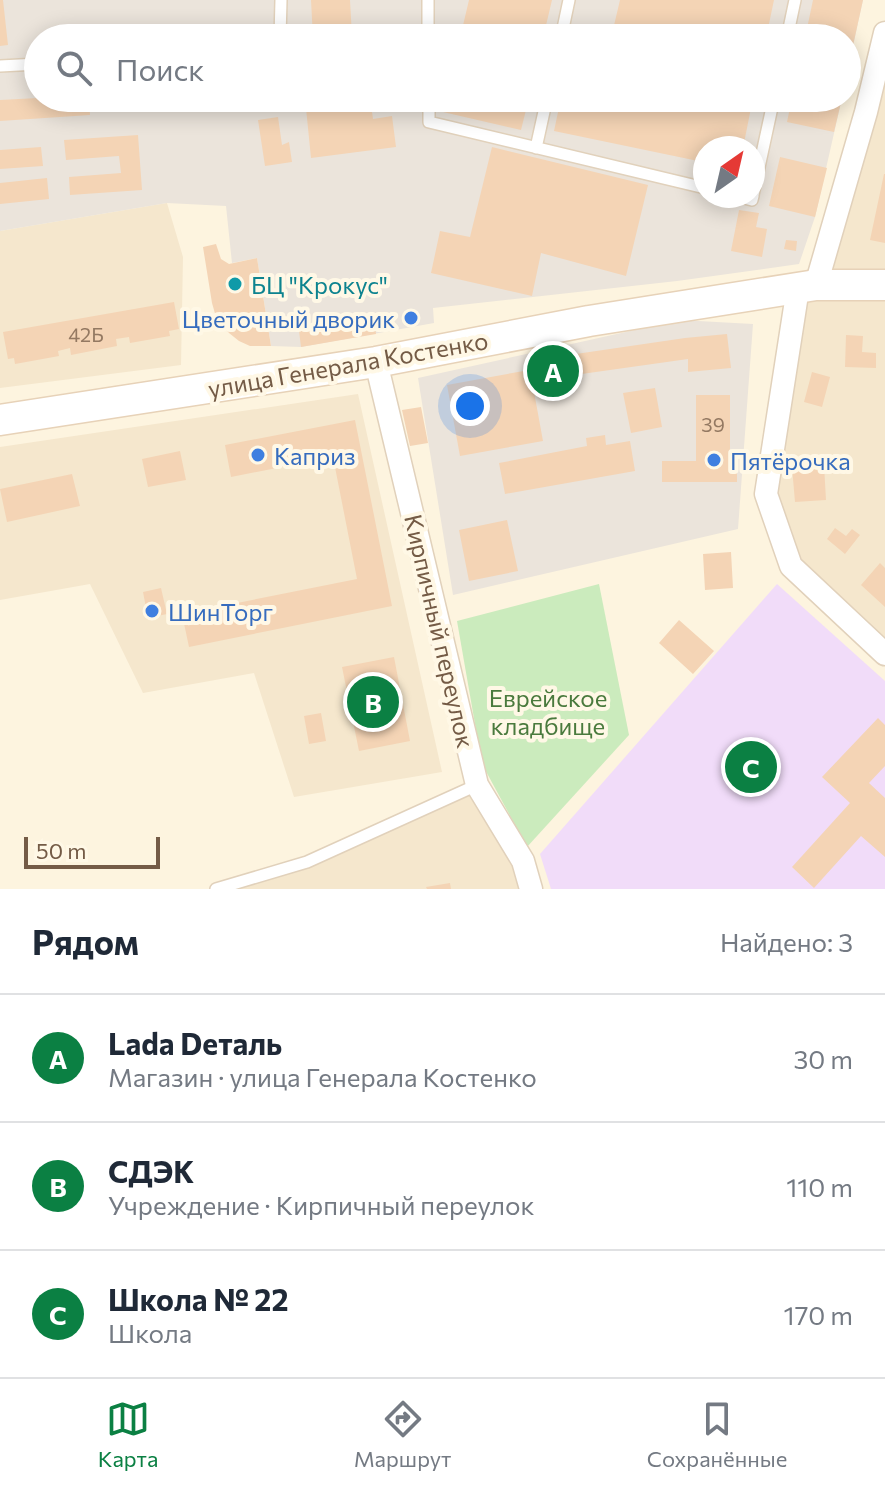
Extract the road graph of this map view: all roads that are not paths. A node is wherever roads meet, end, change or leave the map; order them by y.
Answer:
1 (281, 0) edge
2 (428, 0) edge
3 (569, 0) edge
4 (795, 0) edge
5 (280, 24) edge
6 (428, 24) edge
7 (564, 24) edge
8 (790, 24) edge
9 (885, 33) edge
10 (24, 65) edge
11 (0, 66) edge
12 (429, 112) edge
13 (544, 112) edge
14 (771, 112) edge
15 (876, 113) edge
16 (765, 140) edge
17 (536, 148) junction
18 (693, 185) edge
19 (885, 285) edge
20 (807, 286) junction
21 (376, 362) junction
22 (0, 420) edge
23 (885, 654) edge
24 (477, 785) junction
25 (216, 889) edge
26 (531, 889) edge

1 - 5 lane
2 - 6 lane
3 - 7 lane
4 - 8 lane
9 - 15 street
10 - 11 lane
12 - 17 lane
13 - 17 lane
14 - 16 lane
15 - 20 street
17 - 18 lane
19 - 20 main road, улица Генерала Костенко
20 - 21 main road, улица Генерала Костенко
20 - 23 street
21 - 22 main road, улица Генерала Костенко
21 - 24 street, Кирпичный переулок
24 - 25 lane
24 - 26 street, Кирпичный переулок

